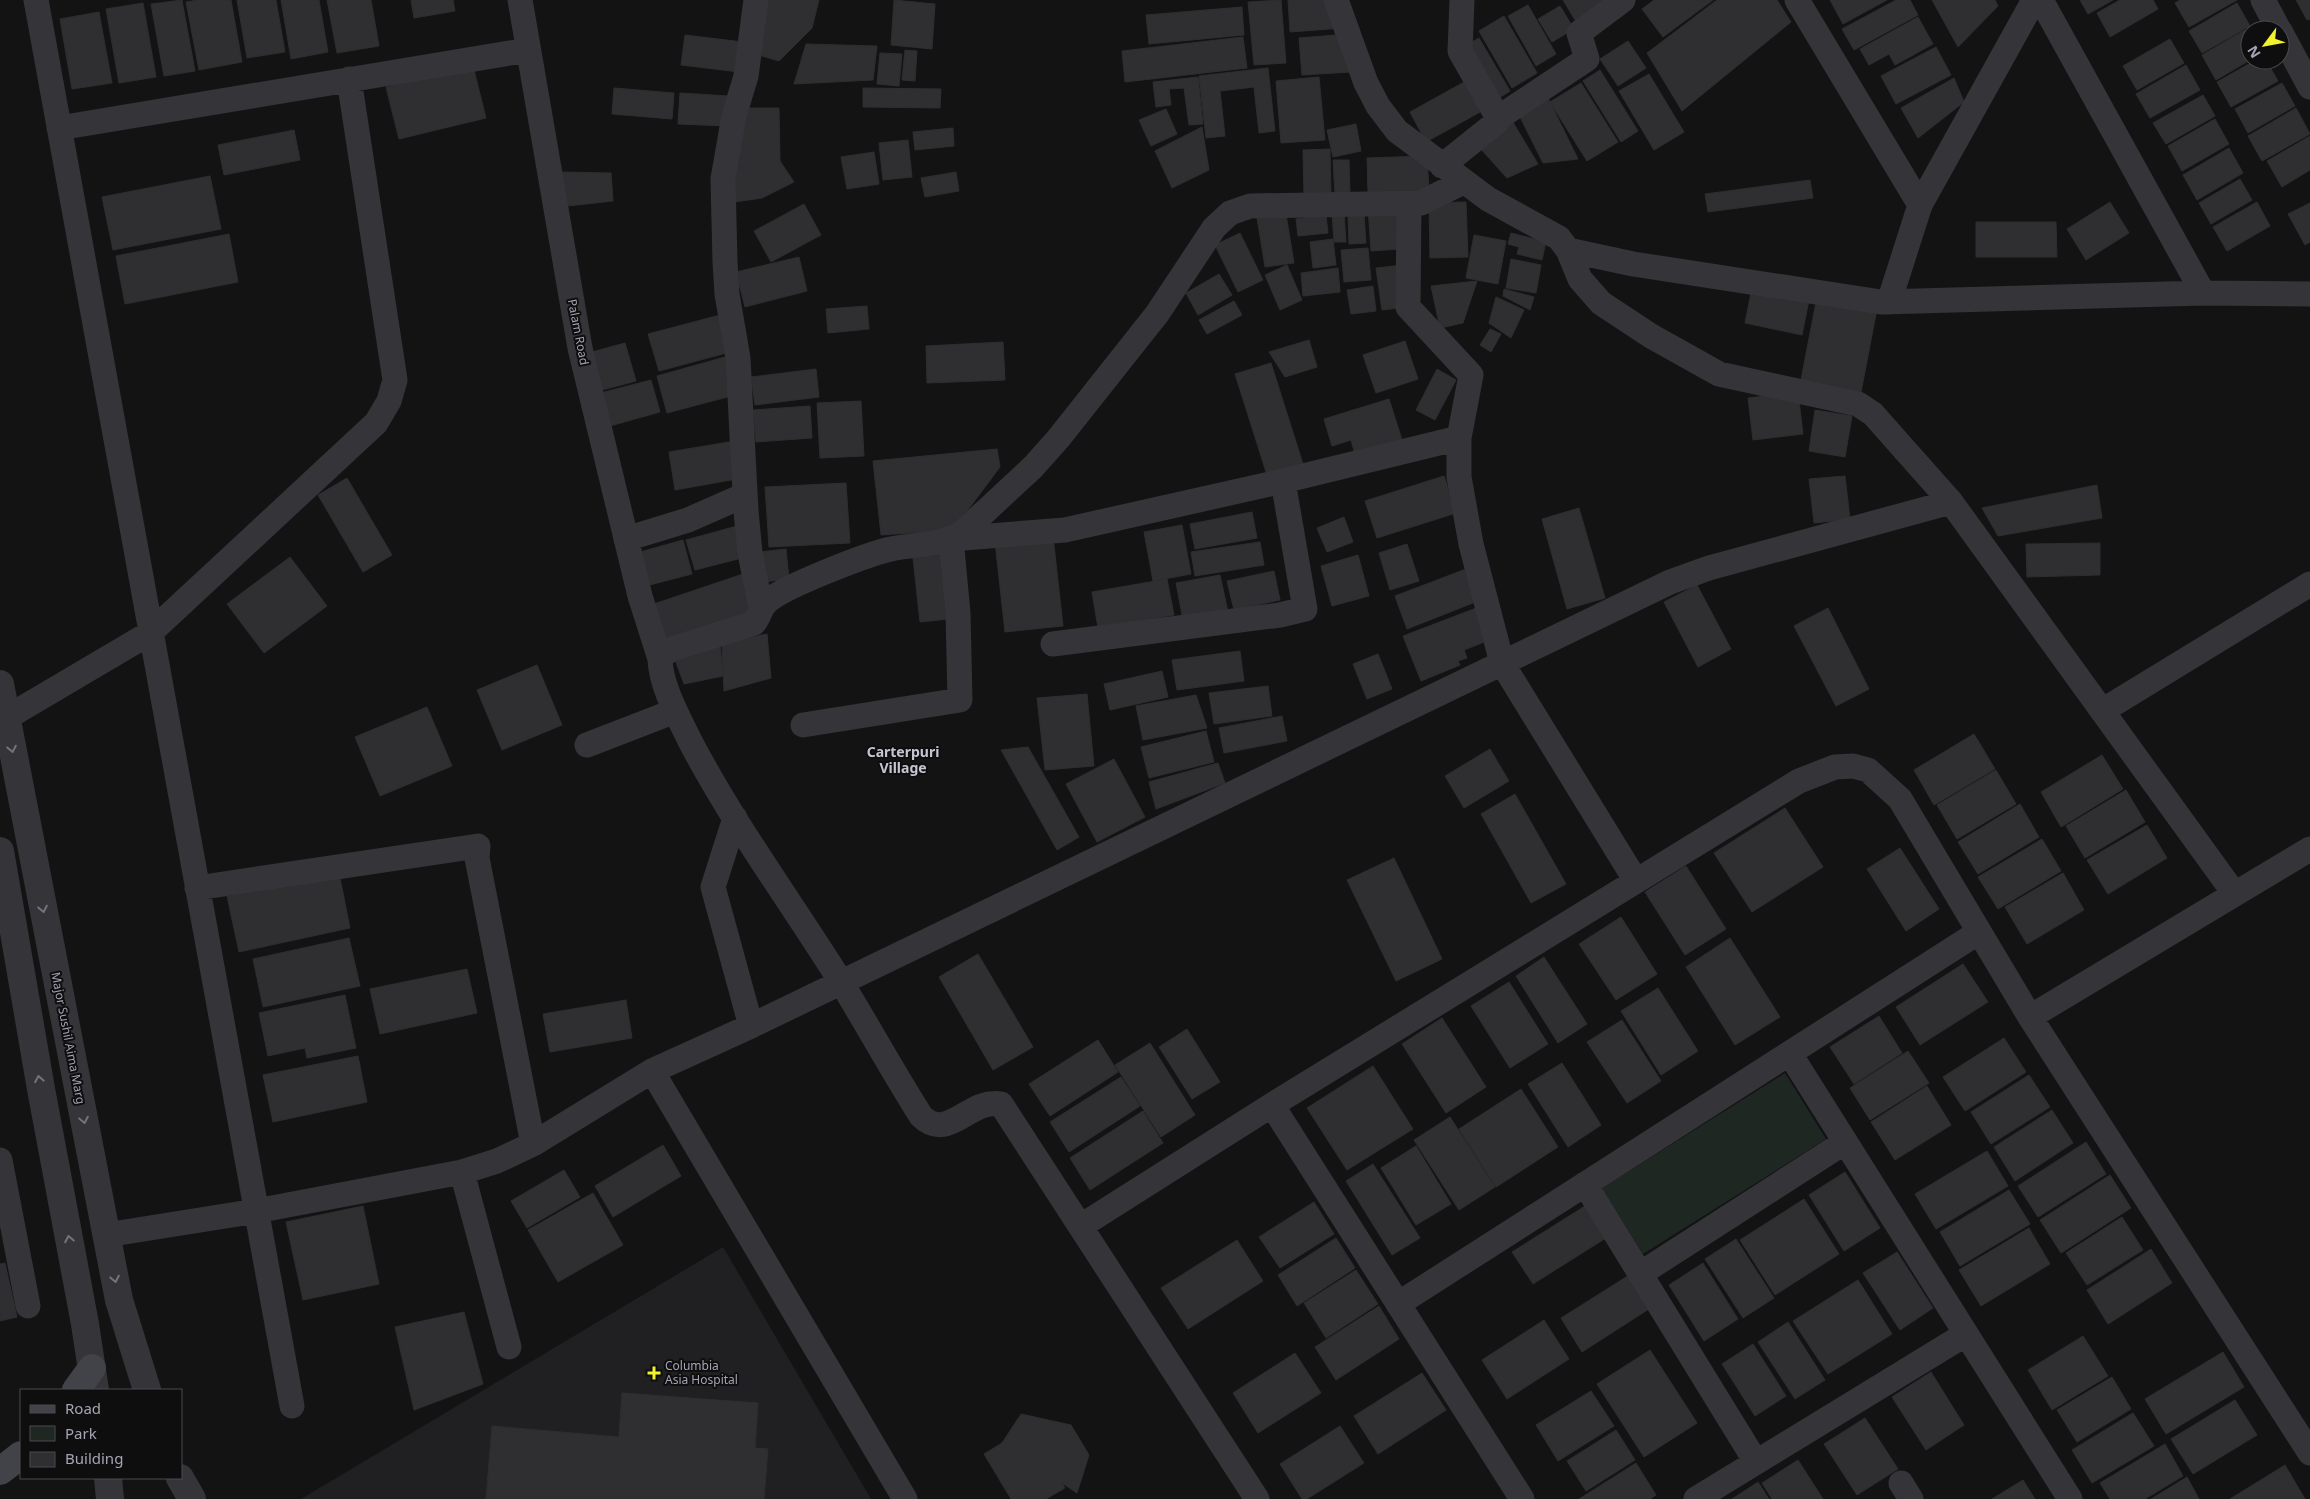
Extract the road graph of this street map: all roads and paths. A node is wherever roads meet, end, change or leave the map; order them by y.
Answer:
1 (36, 0) edge
2 (520, 0) edge
3 (756, 0) edge
4 (1336, 0) edge
5 (1462, 0) edge
6 (1623, 0) edge
7 (1797, 0) edge
8 (2034, 0) edge
9 (2041, 0) edge
10 (2263, 0) edge
11 (2274, 20) edge
12 (528, 50) junction
13 (2290, 50) edge
14 (349, 79) junction
15 (2310, 87) edge
16 (1498, 118) junction
17 (59, 128) junction
18 (1442, 166) junction
19 (1463, 182) junction
20 (1409, 204) junction
21 (1920, 205) junction
22 (1568, 250) junction
23 (2202, 293) junction
24 (2310, 294) edge
25 (1889, 302) junction
26 (1459, 438) junction
27 (1284, 481) junction
28 (745, 495) junction
29 (1951, 502) junction
30 (626, 539) junction
31 (952, 539) junction
32 (2310, 584) edge
33 (761, 608) junction
34 (150, 632) junction
35 (1053, 644) dead end
36 (660, 659) junction
37 (1502, 663) junction
38 (0, 684) edge
39 (675, 711) junction
40 (2102, 711) junction
41 (6, 718) junction
42 (803, 725) dead end
43 (587, 745) dead end
44 (735, 818) junction
45 (2310, 849) edge
46 (0, 851) edge
47 (1636, 881) junction
48 (197, 888) junction
49 (2234, 893) junction
50 (1979, 932) junction
51 (841, 983) junction
52 (2030, 1018) junction
53 (751, 1026) junction
54 (1790, 1054) junction
55 (652, 1071) junction
56 (1272, 1105) junction
57 (1845, 1142) junction
58 (532, 1144) junction
59 (0, 1160) edge
60 (462, 1172) junction
61 (1585, 1184) junction
62 (256, 1211) junction
63 (1081, 1226) junction
64 (106, 1235) junction
65 (1640, 1274) junction
66 (1398, 1304) junction
67 (28, 1306) dead end
68 (1966, 1334) junction
69 (509, 1347) dead end
70 (94, 1379) edge
71 (78, 1389) edge
72 (147, 1389) edge
73 (292, 1406) dead end
74 (2310, 1453) edge
75 (20, 1456) edge
76 (1756, 1462) junction
77 (0, 1471) edge
78 (108, 1479) edge
79 (181, 1479) edge
80 (110, 1499) edge
81 (192, 1499) edge
82 (905, 1499) edge
83 (1257, 1499) edge
84 (1522, 1499) edge
85 (1696, 1499) edge
86 (2070, 1499) edge

1 - 17 street
2 - 12 street, Palam Road
3 - 28 street
4 - 18 street
5 - 16 street
6 - 16 street
7 - 21 street
8 - 21 street
9 - 23 street
10 - 11 street
12 - 14 street
12 - 30 street, Palam Road
13 - 15 street
14 - 17 street
14 - 34 street
16 - 18 street
17 - 34 street
18 - 19 street
19 - 20 street
19 - 22 street
20 - 26 street
20 - 31 street
21 - 25 street
22 - 25 street
22 - 29 street
23 - 24 street
23 - 25 street
26 - 27 street
26 - 37 street
27 - 31 street
27 - 35 street
28 - 30 street
28 - 33 street
29 - 37 street
29 - 40 street
30 - 36 street, Palam Road
31 - 33 street
31 - 42 street
32 - 40 street
33 - 36 street
34 - 41 street
34 - 48 street
36 - 39 street, Palam Road
37 - 47 street
37 - 51 street
38 - 41 street, Major Sushil Aima Marg
39 - 43 street
39 - 44 street, Palam Road
40 - 49 street
41 -> 64 street, Major Sushil Aima Marg
44 - 51 street, Palam Road
44 - 53 street
45 - 49 street
70 -> 46 street
47 - 50 street
47 - 56 street
48 - 58 street
48 - 62 street
49 - 52 street
50 - 52 street
50 - 54 street
51 - 53 street
51 - 63 street, Palam Road
52 - 74 street
53 - 55 street
54 - 57 street
54 - 61 street
55 - 58 street
55 - 82 street
56 - 63 street
56 - 66 street
57 - 65 street
57 - 68 street
58 - 60 street
59 - 67 street
60 - 62 street
60 - 69 street
61 - 65 street
61 - 66 street
62 - 64 street
62 - 73 street
63 - 83 street
64 -> 72 street, Major Sushil Aima Marg
65 - 76 street
66 - 84 street
68 - 76 street
68 - 86 street
70 - 71 main road
75 - 77 main road
76 - 85 street
78 - 80 street
79 - 81 street

